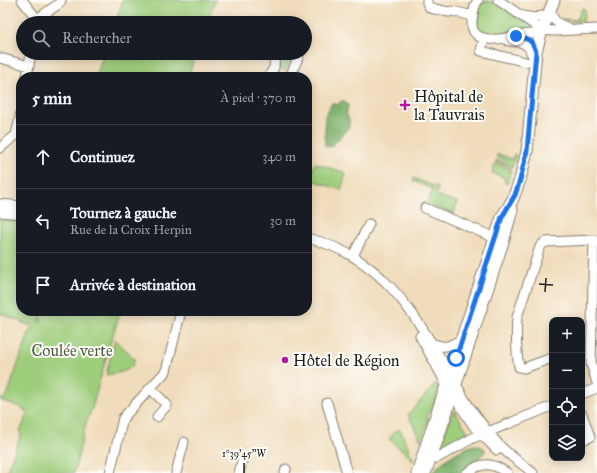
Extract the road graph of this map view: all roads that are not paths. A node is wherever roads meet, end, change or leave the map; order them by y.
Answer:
1 (22, 0) edge
2 (61, 0) edge
3 (478, 0) edge
4 (498, 0) edge
5 (426, 1) edge
6 (551, 7) edge
7 (33, 16) edge
8 (43, 16) edge
9 (522, 16) junction
10 (473, 19) junction
11 (597, 29) edge
12 (574, 30) junction
13 (541, 31) junction
14 (516, 36) junction
15 (488, 39) junction
16 (536, 52) junction
17 (0, 58) edge
18 (30, 60) edge
19 (275, 60) edge
20 (297, 60) edge
21 (530, 63) junction
22 (29, 66) junction
23 (28, 72) edge
24 (271, 72) edge
25 (292, 72) edge
26 (16, 135) edge
27 (0, 148) edge
28 (0, 204) edge
29 (16, 206) edge
30 (425, 208) dead end
31 (0, 212) edge
32 (16, 214) edge
33 (369, 224) dead end
34 (312, 240) edge
35 (499, 240) junction
36 (312, 245) edge
37 (353, 256) junction
38 (180, 316) edge
39 (462, 339) junction
40 (430, 342) junction
41 (587, 346) edge
42 (549, 359) edge
43 (597, 383) edge
44 (451, 384) junction
45 (150, 388) junction
46 (597, 388) edge
47 (585, 393) edge
48 (327, 403) dead end
49 (549, 407) edge
50 (156, 417) dead end
51 (585, 423) edge
52 (484, 434) junction
53 (585, 439) edge
54 (184, 442) dead end
55 (243, 458) dead end
56 (432, 458) junction
57 (110, 473) edge
58 (176, 473) edge
59 (239, 473) edge
60 (347, 473) edge
61 (417, 473) edge
62 (425, 473) edge
63 (467, 473) edge
64 (507, 473) edge
65 (525, 473) edge
66 (533, 473) edge

1 - 7 street
2 - 8 street
3 - 10 street
4 - 9 street
5 - 10 street
6 - 9 street
6 - 12 street
6 - 13 main road
9 - 13 street
10 - 15 street
11 - 12 street
12 - 13 street
13 - 14 street
13 - 16 main road
14 - 15 street
14 - 16 street
15 - 21 street
15 - 21 street
16 - 21 main road
17 - 22 street
18 - 22 street
19 - 24 street
20 - 25 street
21 - 35 main road
22 - 23 street
26 - 27 street
28 - 29 street
30 - 35 street
31 - 32 street
33 - 37 street
34 - 37 street
35 - 39 main road
35 - 44 main road
36 - 44 street
37 - 40 street
38 - 45 street
39 - 40 street
39 - 44 main road
40 - 44 street
41 - 42 street
41 - 43 street
44 - 52 street
44 - 56 main road
44 - 61 main road
45 - 50 street
45 - 57 street
46 - 47 street
48 - 60 street
49 - 52 street
51 - 53 street
52 - 56 street
52 - 65 street
52 - 66 street
54 - 58 street
55 - 59 street
56 - 62 main road
63 - 64 street

